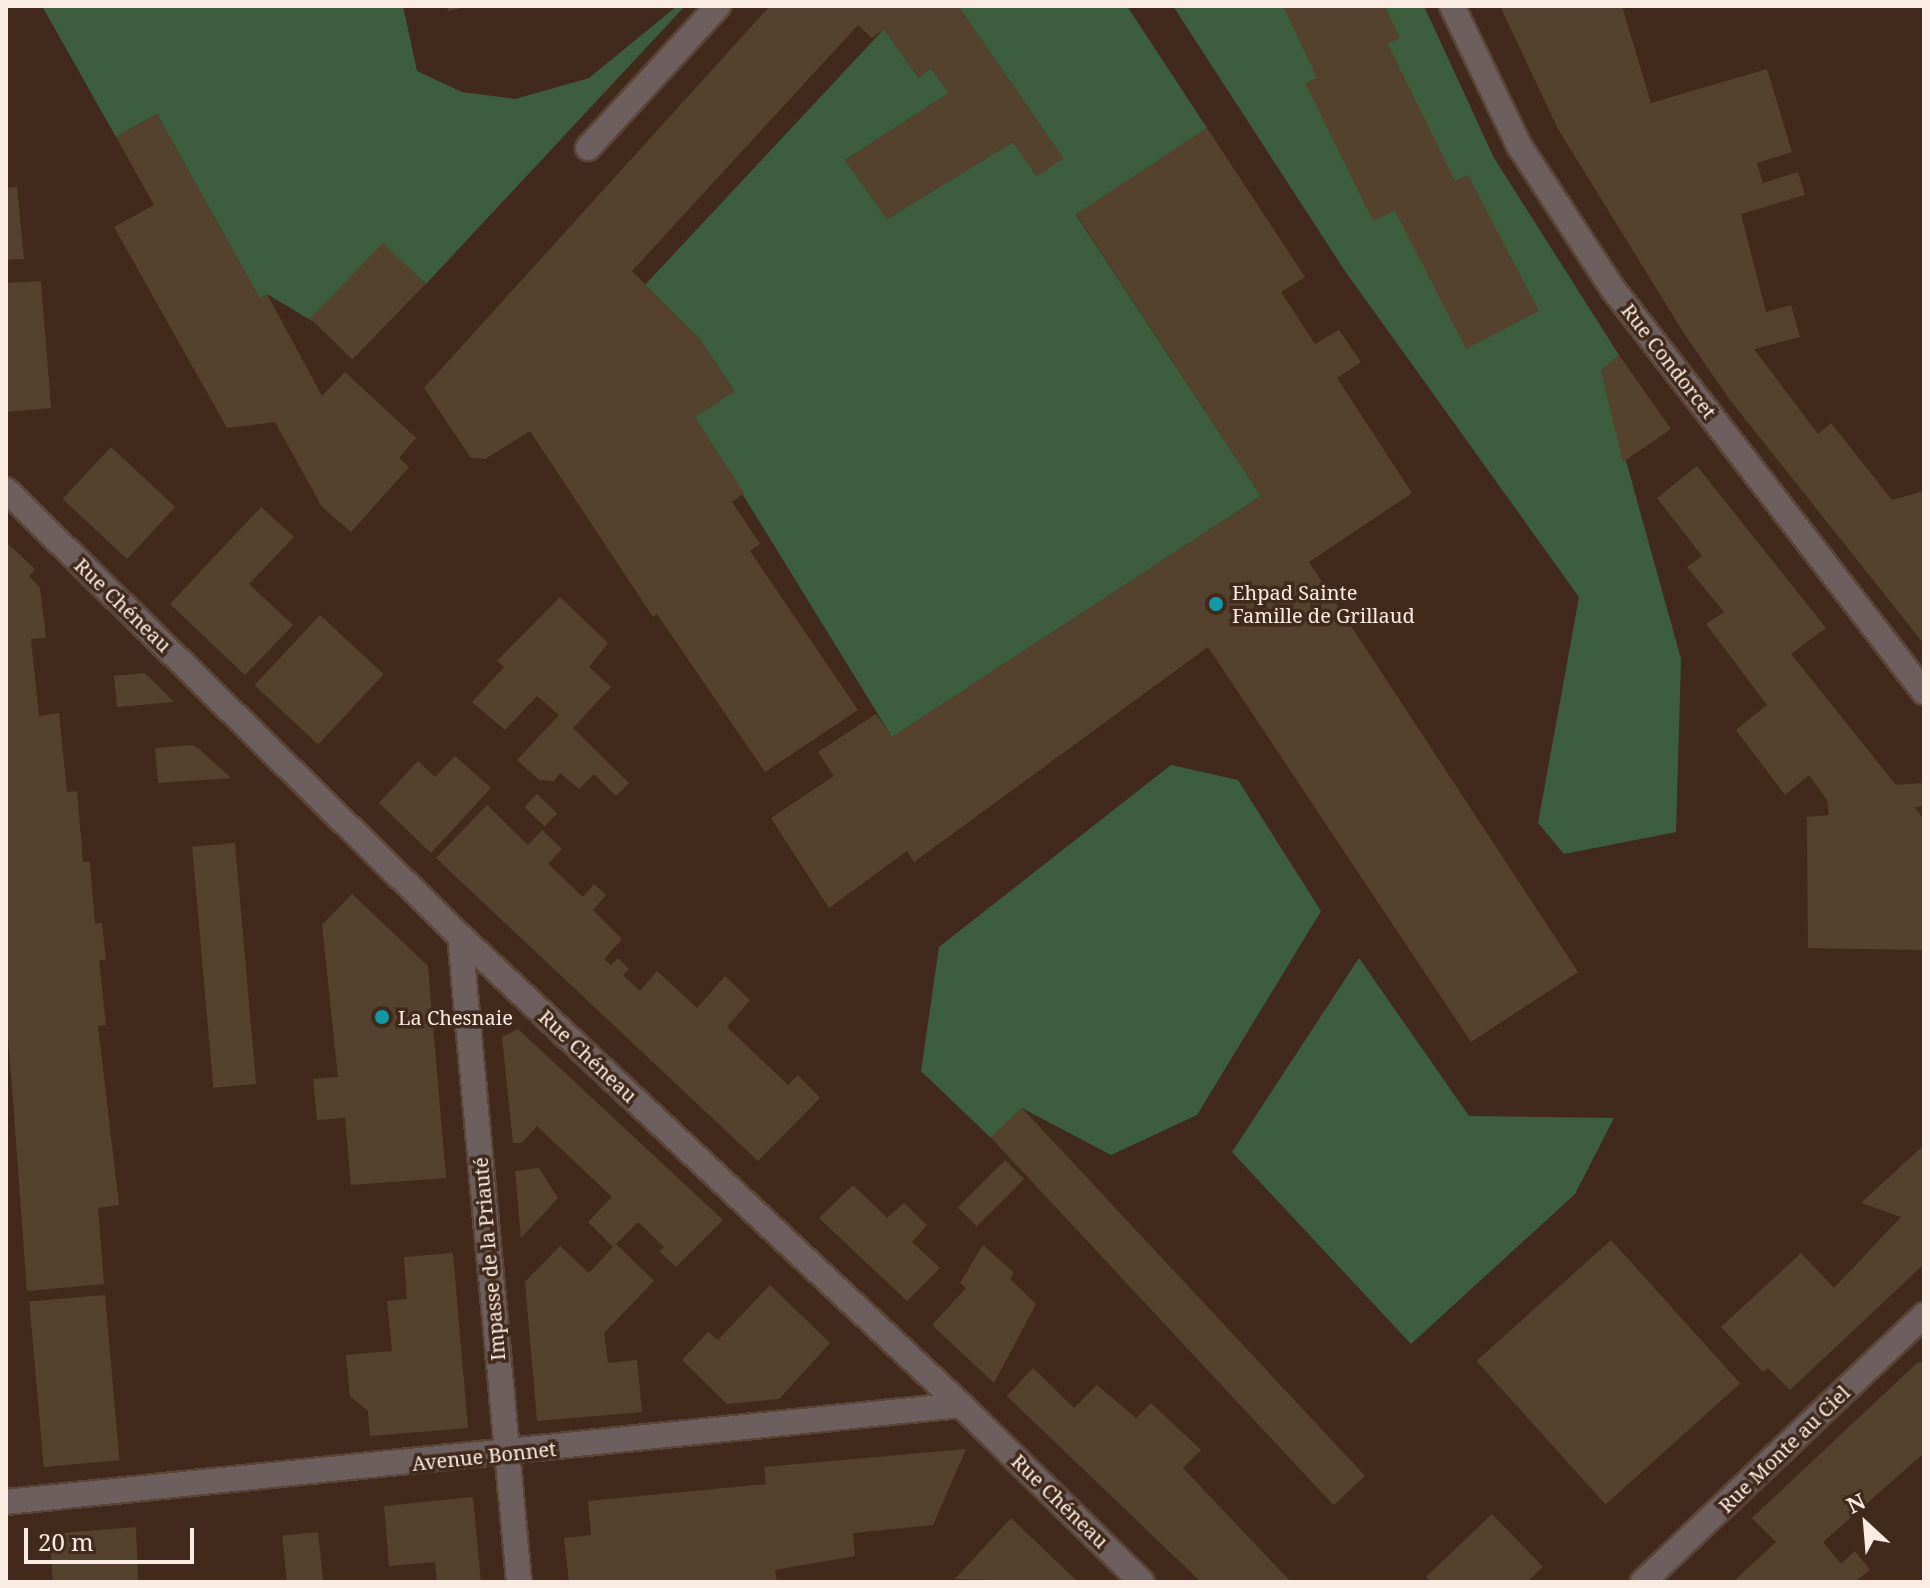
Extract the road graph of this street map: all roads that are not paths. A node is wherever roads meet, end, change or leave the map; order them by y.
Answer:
1 (718, 6) edge
2 (1452, 6) edge
3 (588, 148) dead end
4 (6, 490) edge
5 (1924, 692) edge
6 (460, 936) junction
7 (1924, 1315) edge
8 (961, 1405) junction
9 (507, 1454) junction
10 (6, 1502) edge
11 (519, 1582) edge
12 (1142, 1582) edge
13 (1643, 1582) edge

1 - 3 street
2 - 5 street, Rue Condorcet
4 - 6 street, Rue Chéneau
6 - 8 street, Rue Chéneau
6 - 9 street, Impasse de la Priauté
7 - 13 street, Rue Monte au Ciel
8 - 9 street, Avenue Bonnet
8 - 12 street, Rue Chéneau
9 - 10 street, Avenue Bonnet
9 - 11 street, Impasse de la Priauté

